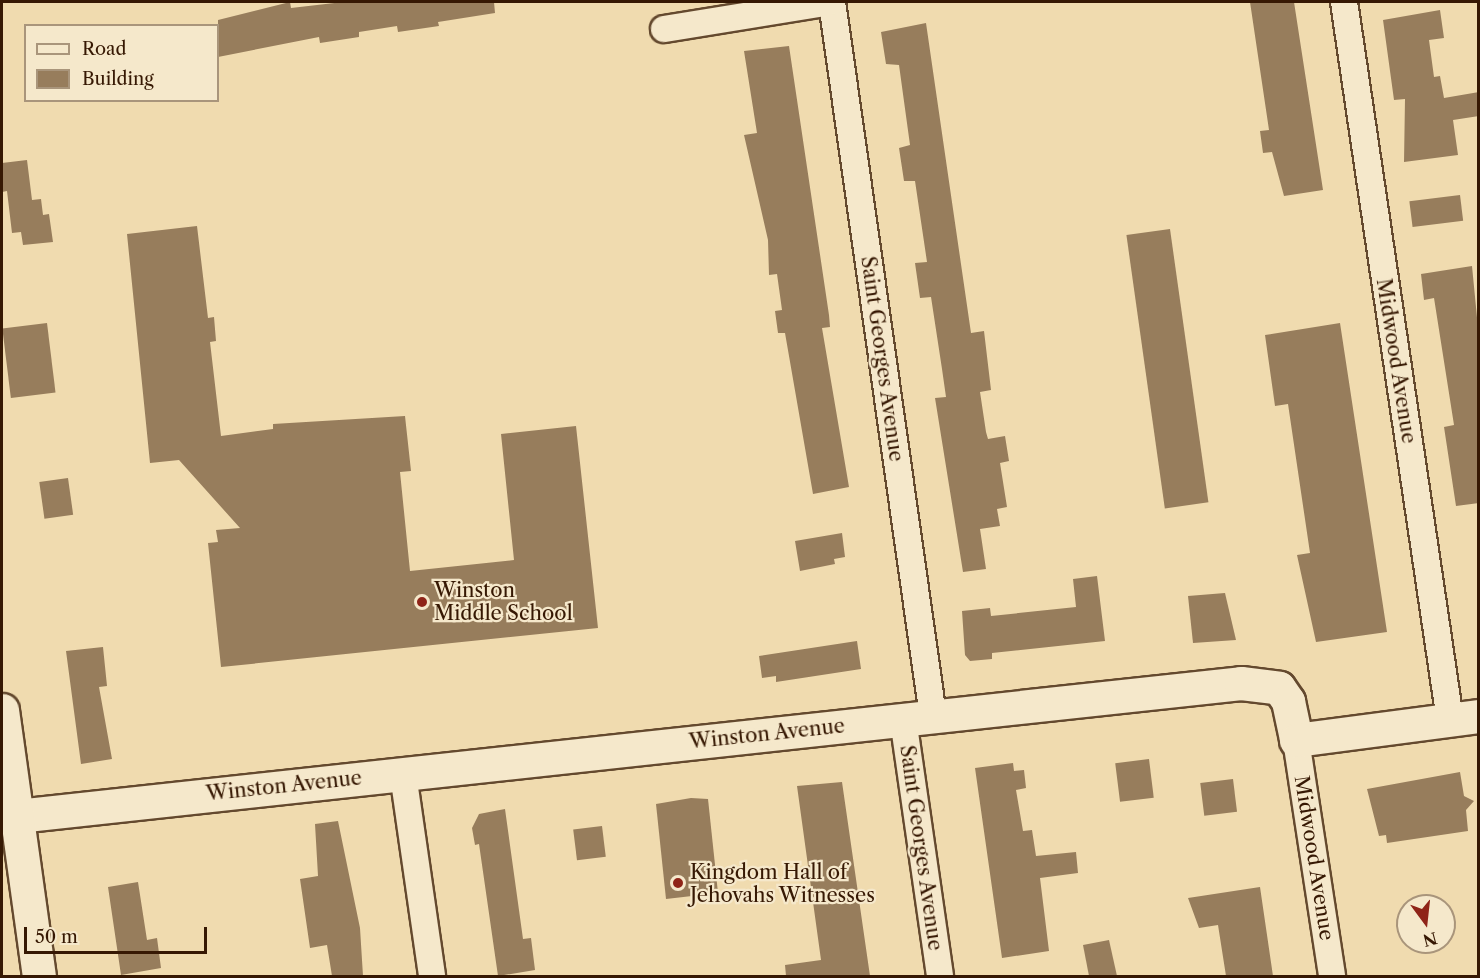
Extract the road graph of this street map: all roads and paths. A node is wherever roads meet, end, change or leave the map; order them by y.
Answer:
1 (831, 2) edge
2 (1344, 2) edge
3 (664, 29) dead end
4 (2, 710) edge
5 (918, 717) junction
6 (1464, 718) edge
7 (1296, 740) junction
8 (403, 774) junction
9 (17, 816) junction
10 (39, 976) edge
11 (432, 976) edge
12 (940, 976) edge
13 (1332, 976) edge

1 - 3 street
1 - 5 street, Saint Georges Avenue
2 - 6 street, Midwood Avenue
4 - 9 street
5 - 7 street, Winston Avenue
5 - 8 street, Winston Avenue
5 - 12 street, Saint Georges Avenue
6 - 7 street
7 - 13 street, Midwood Avenue
8 - 9 street, Winston Avenue
8 - 11 street
9 - 10 street

